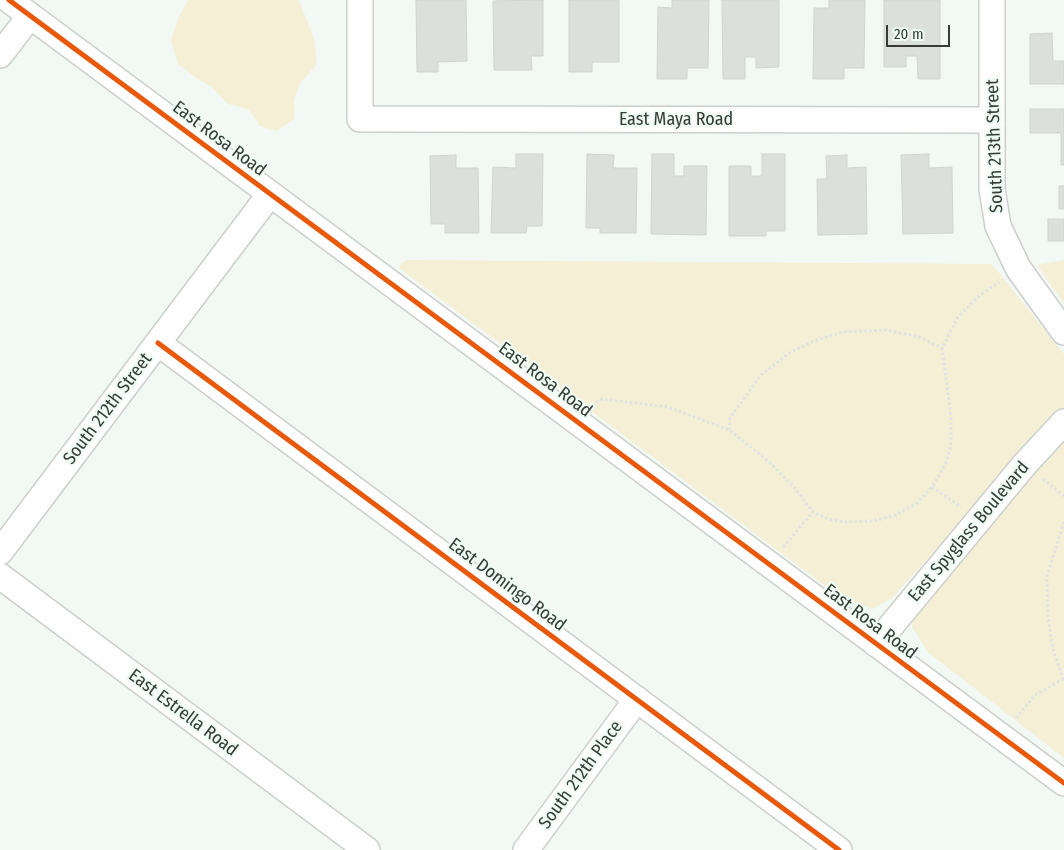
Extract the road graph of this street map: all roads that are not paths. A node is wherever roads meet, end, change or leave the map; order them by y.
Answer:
1 (8, 0) edge
2 (360, 0) edge
3 (992, 0) edge
4 (30, 16) junction
5 (0, 55) edge
6 (992, 120) junction
7 (270, 194) junction
8 (1064, 332) edge
9 (158, 343) junction
10 (1064, 422) edge
11 (0, 552) edge
12 (0, 576) edge
13 (876, 644) junction
14 (637, 699) junction
15 (1064, 783) edge
16 (367, 850) edge
17 (526, 850) edge
18 (839, 850) edge

1 - 4 street, East Rosa Road
2 - 6 street, East Maya Road
3 - 6 street, South 213th Street
4 - 5 street
4 - 7 street, East Rosa Road
6 - 8 street, South 213th Street
7 - 9 street, South 212th Street
7 - 13 street, East Rosa Road
9 - 11 street, South 212th Street
9 - 14 street, East Domingo Road
10 - 13 street, East Spyglass Boulevard
12 - 16 street, East Estrella Road
13 - 15 street, East Rosa Road
14 - 17 street, South 212th Place
14 - 18 street, East Domingo Road

